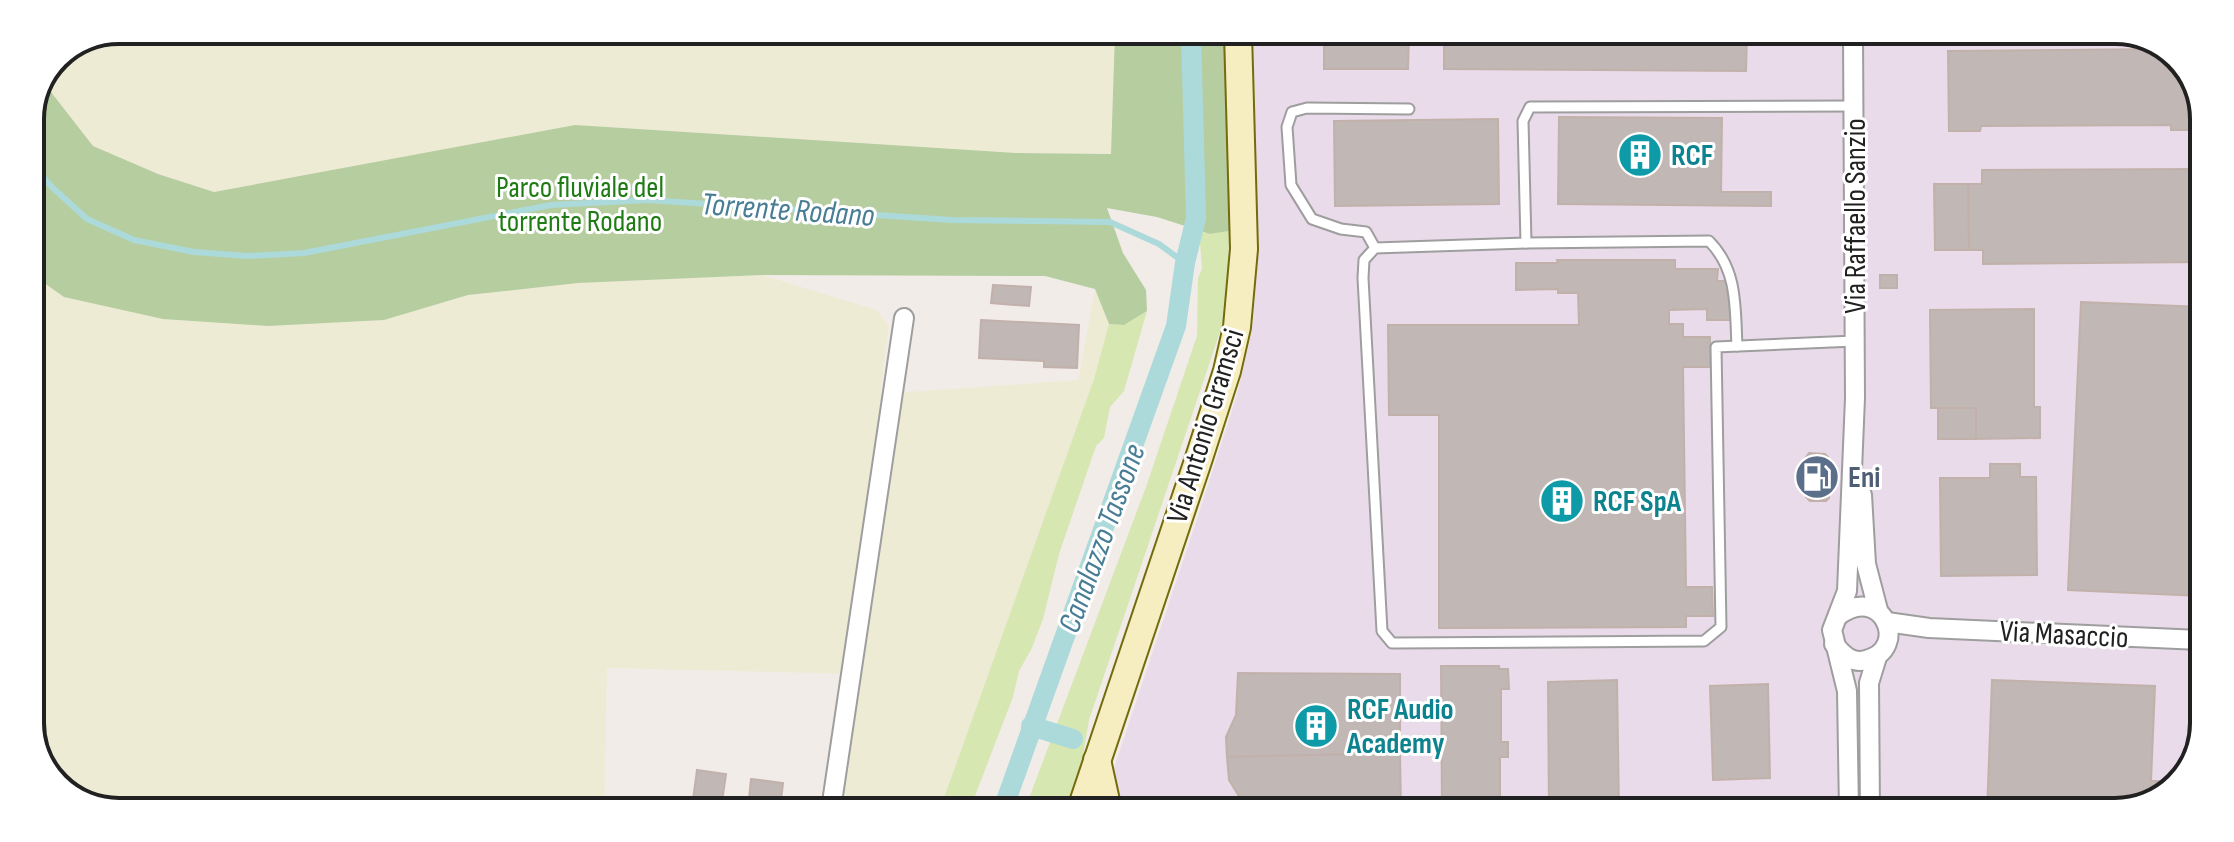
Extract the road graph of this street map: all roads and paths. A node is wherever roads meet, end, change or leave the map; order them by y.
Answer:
1 (1238, 44) edge
2 (1853, 44) edge
3 (1855, 106) junction
4 (1409, 109) dead end
5 (1526, 243) junction
6 (1375, 248) junction
7 (904, 318) dead end
8 (1855, 341) junction
9 (1737, 346) junction
10 (1855, 398) junction
11 (1838, 616) junction
12 (1884, 625) junction
13 (2190, 640) edge
14 (1834, 644) junction
15 (1877, 657) junction
16 (1097, 760) junction
17 (833, 798) edge
18 (1085, 798) edge
19 (1105, 798) edge
20 (1849, 798) edge
21 (1870, 798) edge

1 - 16 street, Via Antonio Gramsci
2 - 3 street, Via Raffaello Sanzio
3 - 5 lane
3 - 8 street, Via Raffaello Sanzio
4 - 6 lane
5 - 6 lane
5 - 9 lane
6 - 9 lane
7 - 17 street
8 - 9 lane
8 - 10 street, Via Raffaello Sanzio
10 - 11 street
10 - 12 street
11 - 12 street
11 - 14 street
12 - 13 street, Via Masaccio
12 - 15 street
14 - 15 street
14 - 20 street
15 - 21 street
16 - 18 street, Via Antonio Gramsci
16 - 19 street

